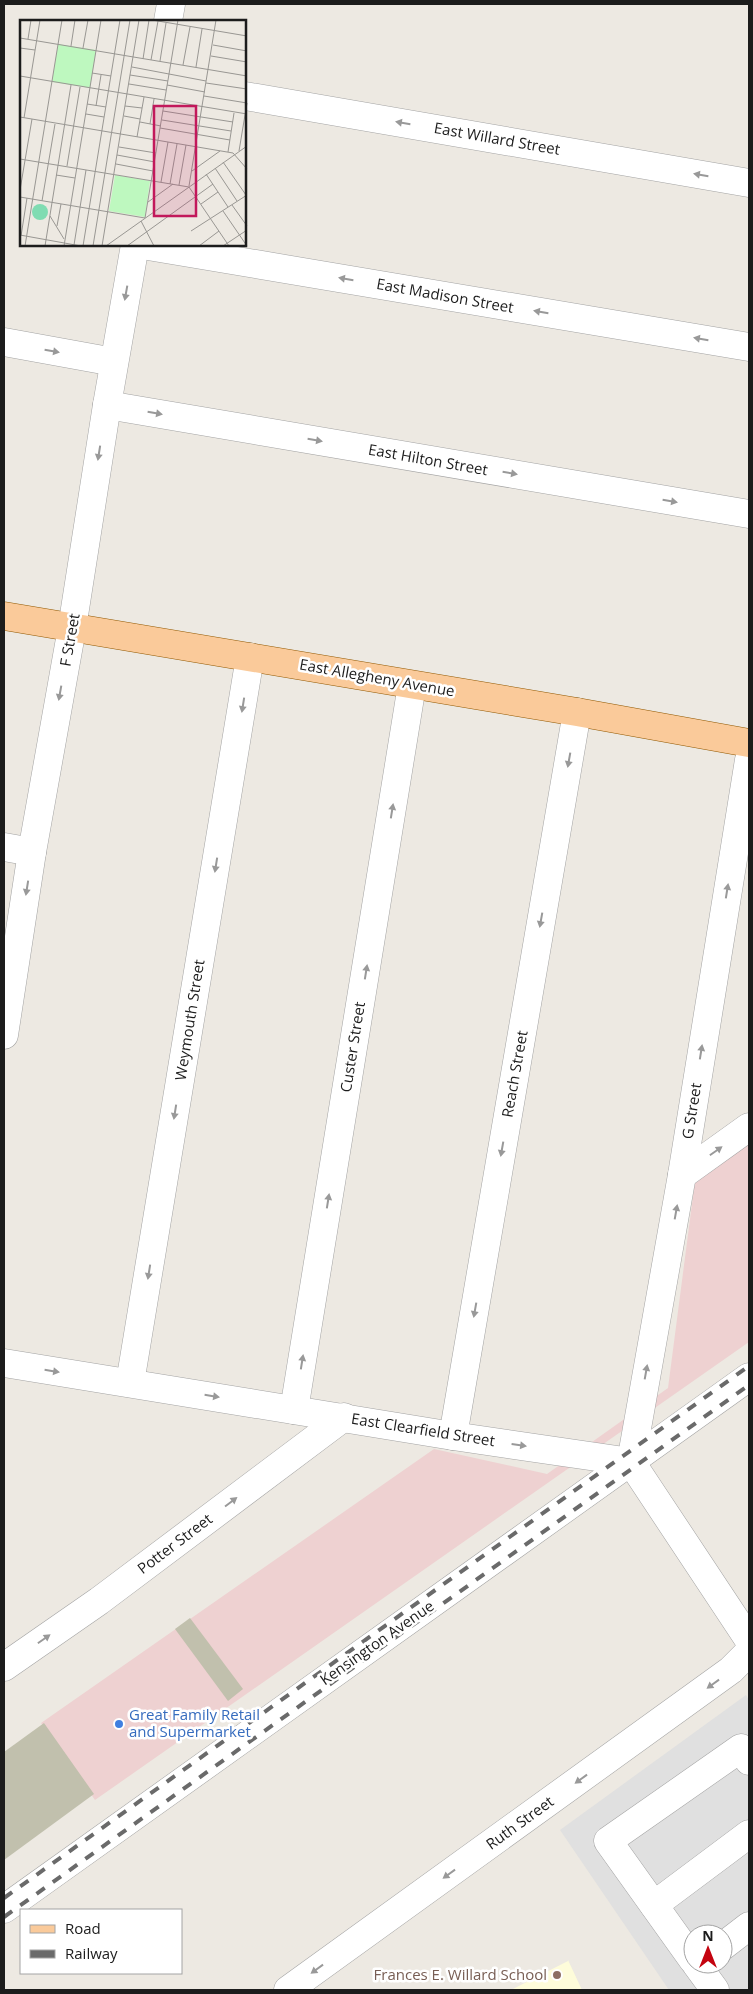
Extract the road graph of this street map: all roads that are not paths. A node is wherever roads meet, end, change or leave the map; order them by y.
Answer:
1 (171, 4) edge
2 (168, 20) edge
3 (246, 96) edge
4 (749, 183) edge
5 (135, 246) edge
6 (148, 246) edge
7 (4, 342) edge
8 (749, 347) edge
9 (114, 362) junction
10 (107, 405) junction
11 (749, 514) edge
12 (4, 616) edge
13 (72, 628) junction
14 (250, 657) junction
15 (412, 685) junction
16 (577, 712) junction
17 (749, 743) edge
18 (749, 760) edge
19 (4, 847) edge
20 (32, 852) junction
21 (5, 1021) edge
22 (749, 1127) edge
23 (682, 1174) junction
24 (4, 1363) edge
25 (749, 1377) edge
26 (130, 1383) junction
27 (294, 1410) junction
28 (344, 1417) junction
29 (454, 1436) junction
30 (631, 1462) junction
31 (749, 1640) edge
32 (749, 1652) edge
33 (4, 1667) edge
34 (749, 1761) edge
35 (749, 1834) edge
36 (654, 1905) junction
37 (4, 1909) edge
38 (749, 1926) edge
39 (733, 1938) edge
40 (683, 1945) edge
41 (704, 1974) edge
42 (288, 1990) edge
43 (715, 1990) edge

1 - 2 street
4 -> 3 street, East Willard Street
5 -> 9 street, F Street
8 -> 6 street, East Madison Street
7 -> 9 street
9 - 10 street, F Street
10 -> 11 street, East Hilton Street
10 -> 13 street, F Street
12 - 13 main road, East Allegheny Avenue
13 - 14 main road, East Allegheny Avenue
13 -> 20 street, F Street
14 - 15 main road, East Allegheny Avenue
14 -> 26 street, Weymouth Street
15 - 16 main road, East Allegheny Avenue
27 -> 15 street, Custer Street
16 - 17 main road, East Allegheny Avenue
16 -> 29 street, Reach Street
23 -> 18 street, G Street
19 - 20 street
20 -> 21 street, F Street
23 -> 22 street
30 -> 23 street, G Street
24 -> 26 street, East Clearfield Street
25 - 30 street, Kensington Avenue
26 -> 27 street, East Clearfield Street
27 - 28 street, East Clearfield Street
28 - 29 street, East Clearfield Street
33 -> 28 street, Potter Street
29 -> 30 street, East Clearfield Street
30 - 31 street
30 - 37 street, Kensington Avenue
32 -> 42 street, Ruth Street
34 - 36 street
35 - 36 street
36 - 40 street
38 - 39 street
41 - 43 street

